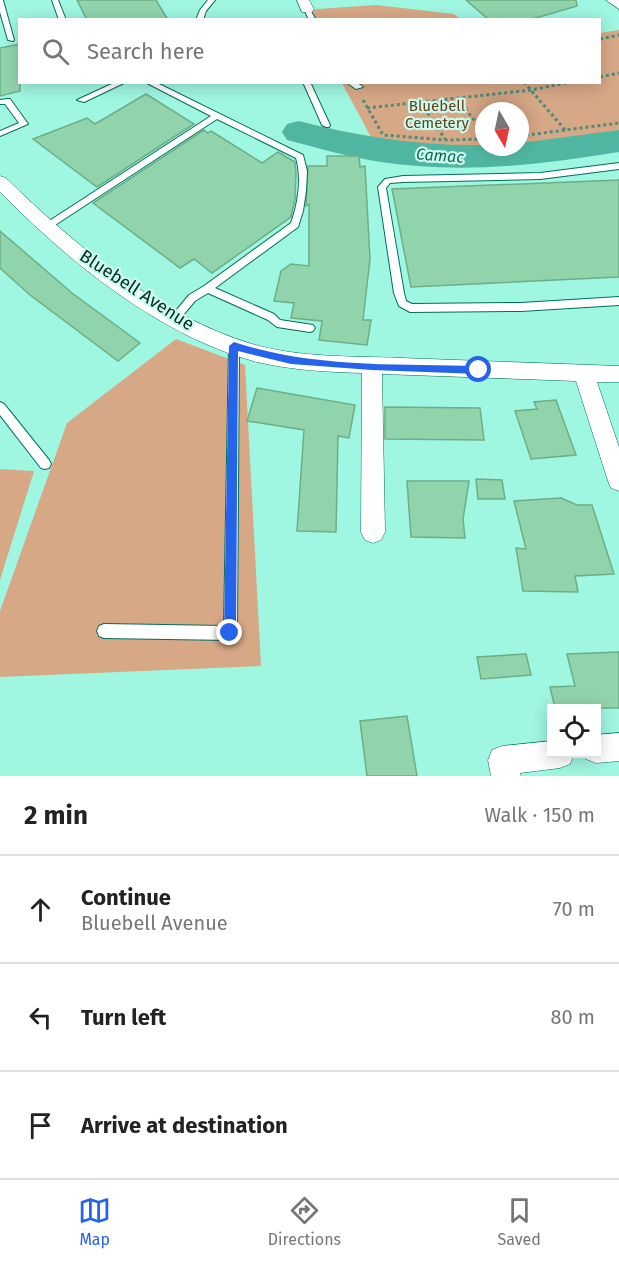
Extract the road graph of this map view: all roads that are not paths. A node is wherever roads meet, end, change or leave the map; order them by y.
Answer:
1 (0, 0) edge
2 (55, 0) edge
3 (212, 0) edge
4 (612, 0) edge
5 (619, 5) edge
6 (2, 10) edge
7 (62, 18) edge
8 (200, 18) edge
9 (11, 40) dead end
10 (118, 84) edge
11 (152, 84) edge
12 (307, 84) edge
13 (353, 84) edge
14 (359, 87) road end
15 (81, 100) dead end
16 (0, 102) edge
17 (216, 116) junction
18 (326, 125) dead end
19 (0, 134) edge
20 (619, 166) edge
21 (0, 182) edge
22 (46, 227) junction
23 (207, 289) junction
24 (619, 301) edge
25 (175, 318) junction
26 (310, 328) dead end
27 (234, 346) junction
28 (372, 366) junction
29 (584, 374) junction
30 (619, 374) edge
31 (0, 407) edge
32 (45, 464) dead end
33 (619, 482) edge
34 (373, 532) dead end
35 (104, 631) dead end
36 (619, 747) edge
37 (601, 749) edge
38 (547, 755) edge
39 (506, 776) edge

1 - 6 lane
2 - 7 lane
3 - 8 lane
4 - 5 street
6 - 9 lane
10 - 15 lane
11 - 17 lane
12 - 18 lane
13 - 14 lane
16 - 19 lane
17 - 22 lane
17 - 23 lane
20 - 24 lane
21 - 22 street, Bluebell Avenue
22 - 25 street, Bluebell Avenue
23 - 25 lane
23 - 26 lane
25 - 27 street, Bluebell Avenue
27 - 28 street, Bluebell Avenue
27 - 35 lane
28 - 29 street, Bluebell Avenue
28 - 34 street
29 - 30 street, Bluebell Avenue
29 - 33 street
31 - 32 lane
36 - 37 street
38 - 39 street

